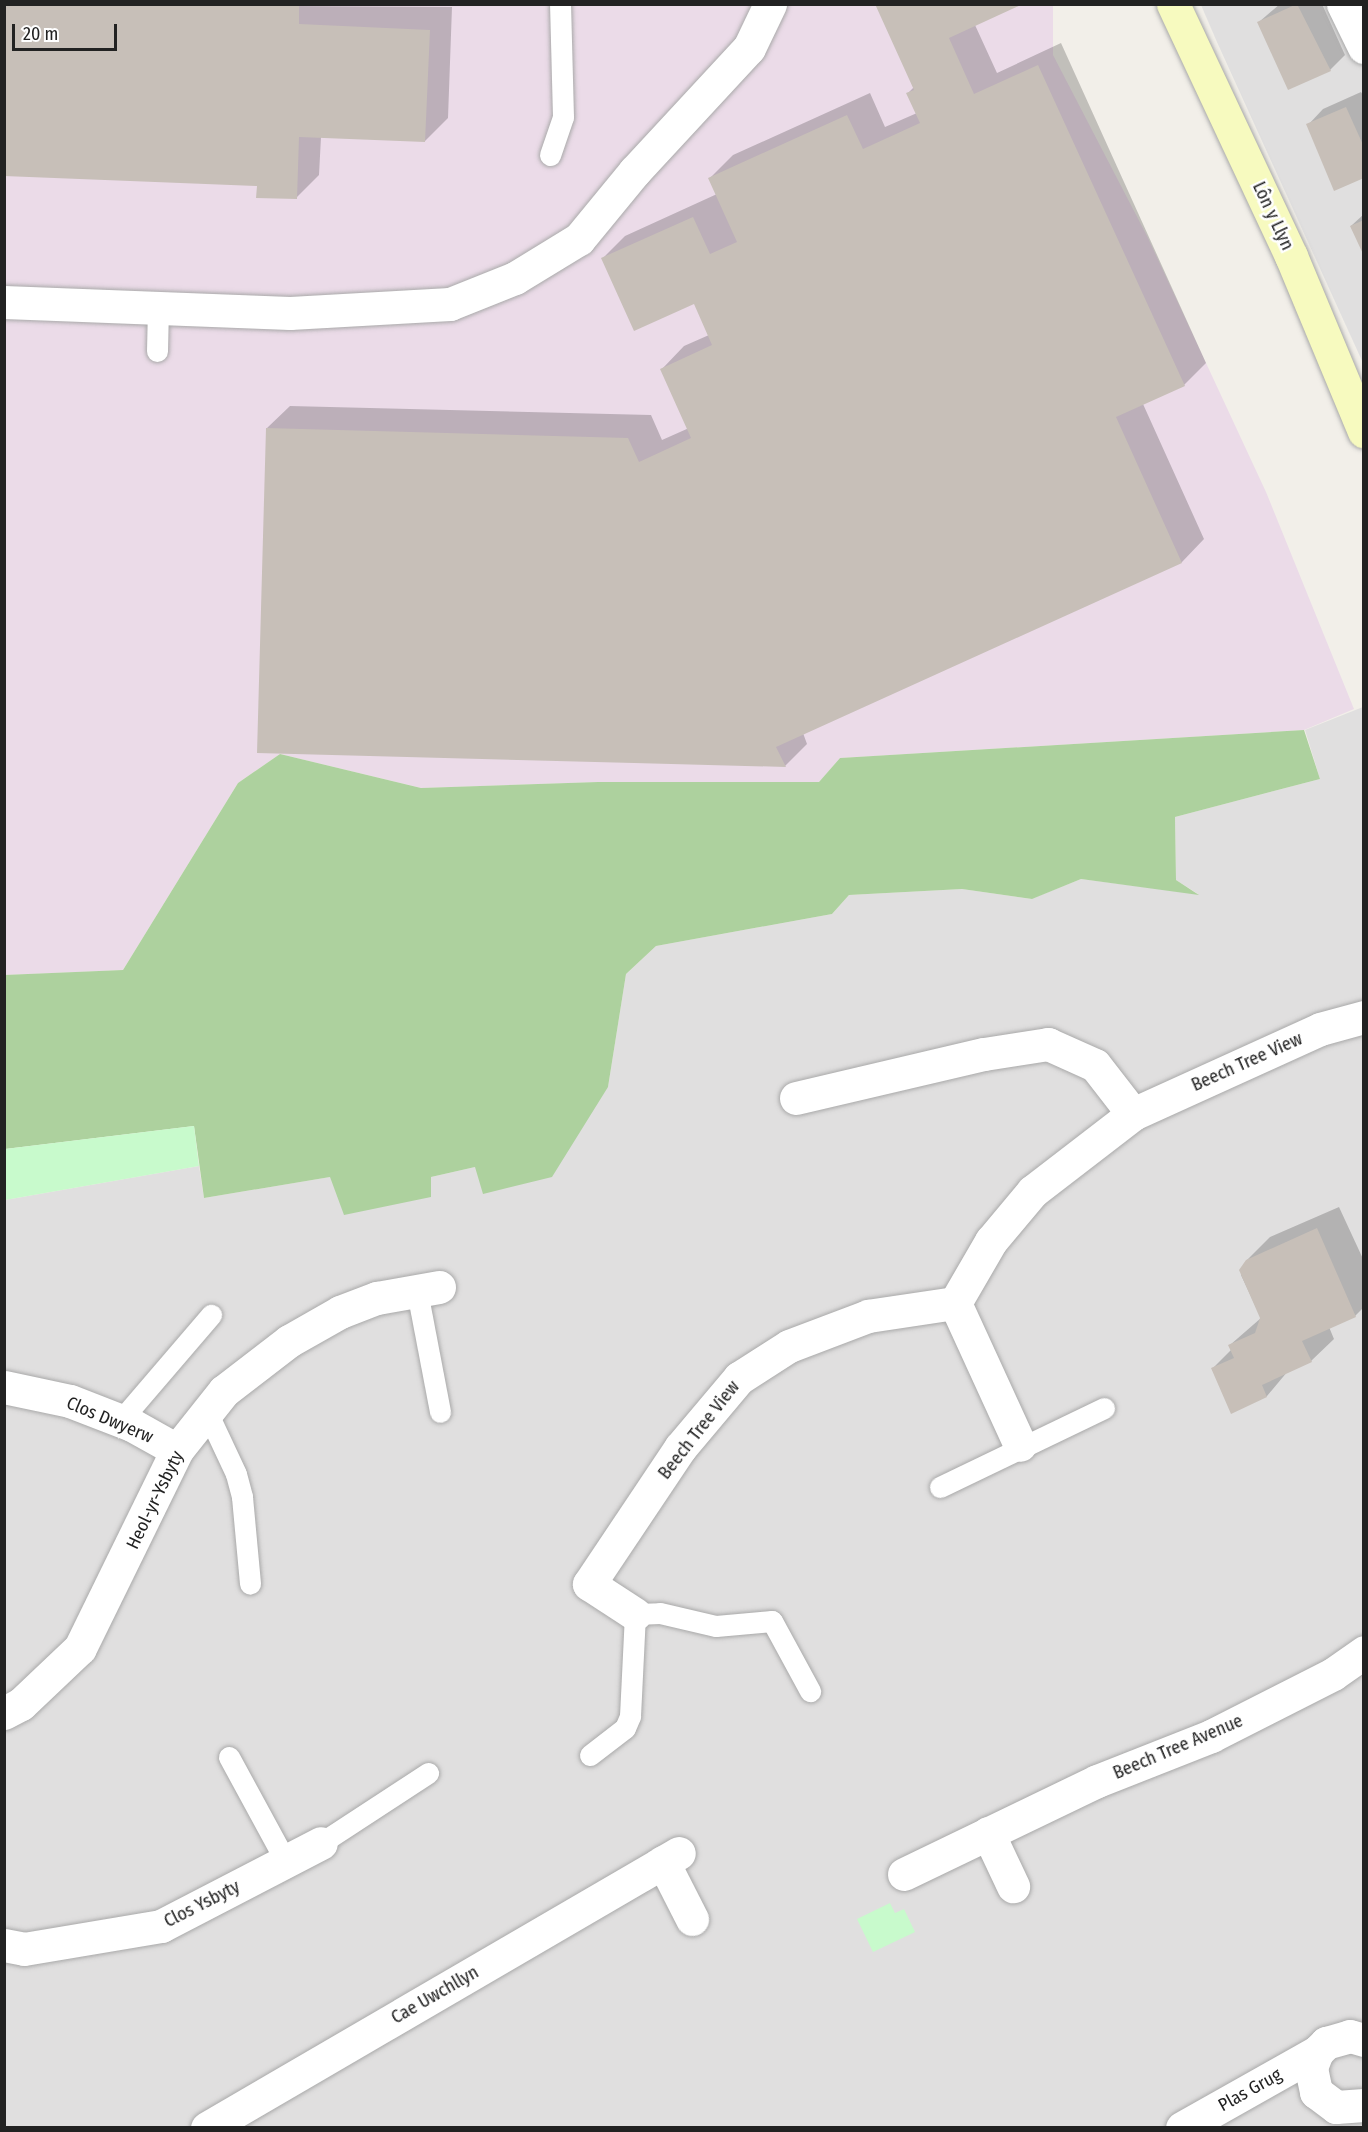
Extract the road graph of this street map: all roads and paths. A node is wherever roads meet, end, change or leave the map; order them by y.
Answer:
1 (560, 4) edge
2 (770, 4) edge
3 (1173, 4) edge
4 (1343, 4) edge
5 (1364, 47) edge
6 (550, 155) dead end
7 (4, 302) edge
8 (158, 308) junction
9 (157, 351) dead end
10 (1364, 431) edge
11 (1364, 1017) edge
12 (796, 1098) dead end
13 (1133, 1114) junction
14 (428, 1289) joint
15 (955, 1302) junction
16 (212, 1316) dead end
17 (4, 1387) edge
18 (1104, 1408) dead end
19 (207, 1412) junction
20 (441, 1412) dead end
21 (120, 1421) junction
22 (1020, 1445) junction
23 (177, 1450) junction
24 (940, 1487) dead end
25 (250, 1584) dead end
26 (635, 1614) junction
27 (1364, 1652) edge
28 (810, 1691) dead end
29 (4, 1713) edge
30 (590, 1755) dead end
31 (230, 1757) dead end
32 (428, 1773) dead end
33 (988, 1833) junction
34 (321, 1844) joint
35 (285, 1862) junction
36 (904, 1874) dead end
37 (1013, 1886) dead end
38 (692, 1919) dead end
39 (4, 1945) edge
40 (1364, 2040) edge
41 (1317, 2052) junction
42 (1364, 2106) edge
43 (207, 2127) edge
44 (1182, 2127) edge

1 - 6 lane
2 - 8 street
3 - 10 street, Lôn y Llyn
4 - 5 street
7 - 8 street
8 - 9 lane
11 - 13 street, Beech Tree View
12 - 13 street
13 - 15 street, Beech Tree View
14 - 19 street, Heol-yr-Ysbyty
14 - 20 lane
15 - 22 street
15 - 26 street, Beech Tree View
16 - 21 lane
17 - 21 street, Clos Dwyerw
18 - 22 lane
19 - 23 street, Heol-yr-Ysbyty
19 - 25 lane
21 - 23 street, Clos Dwyerw
22 - 24 lane
23 - 29 street, Heol-yr-Ysbyty
26 - 28 lane
26 - 30 lane
27 - 33 street, Beech Tree Avenue
31 - 35 lane
32 - 34 lane
33 - 36 street, Beech Tree Avenue
33 - 37 street
34 - 35 street, Clos Ysbyty
35 - 39 street, Clos Ysbyty
38 - 43 street, Cae Uwchllyn
40 - 41 street, Plas Grug
41 - 42 street, Plas Grug
41 - 44 street, Plas Grug

